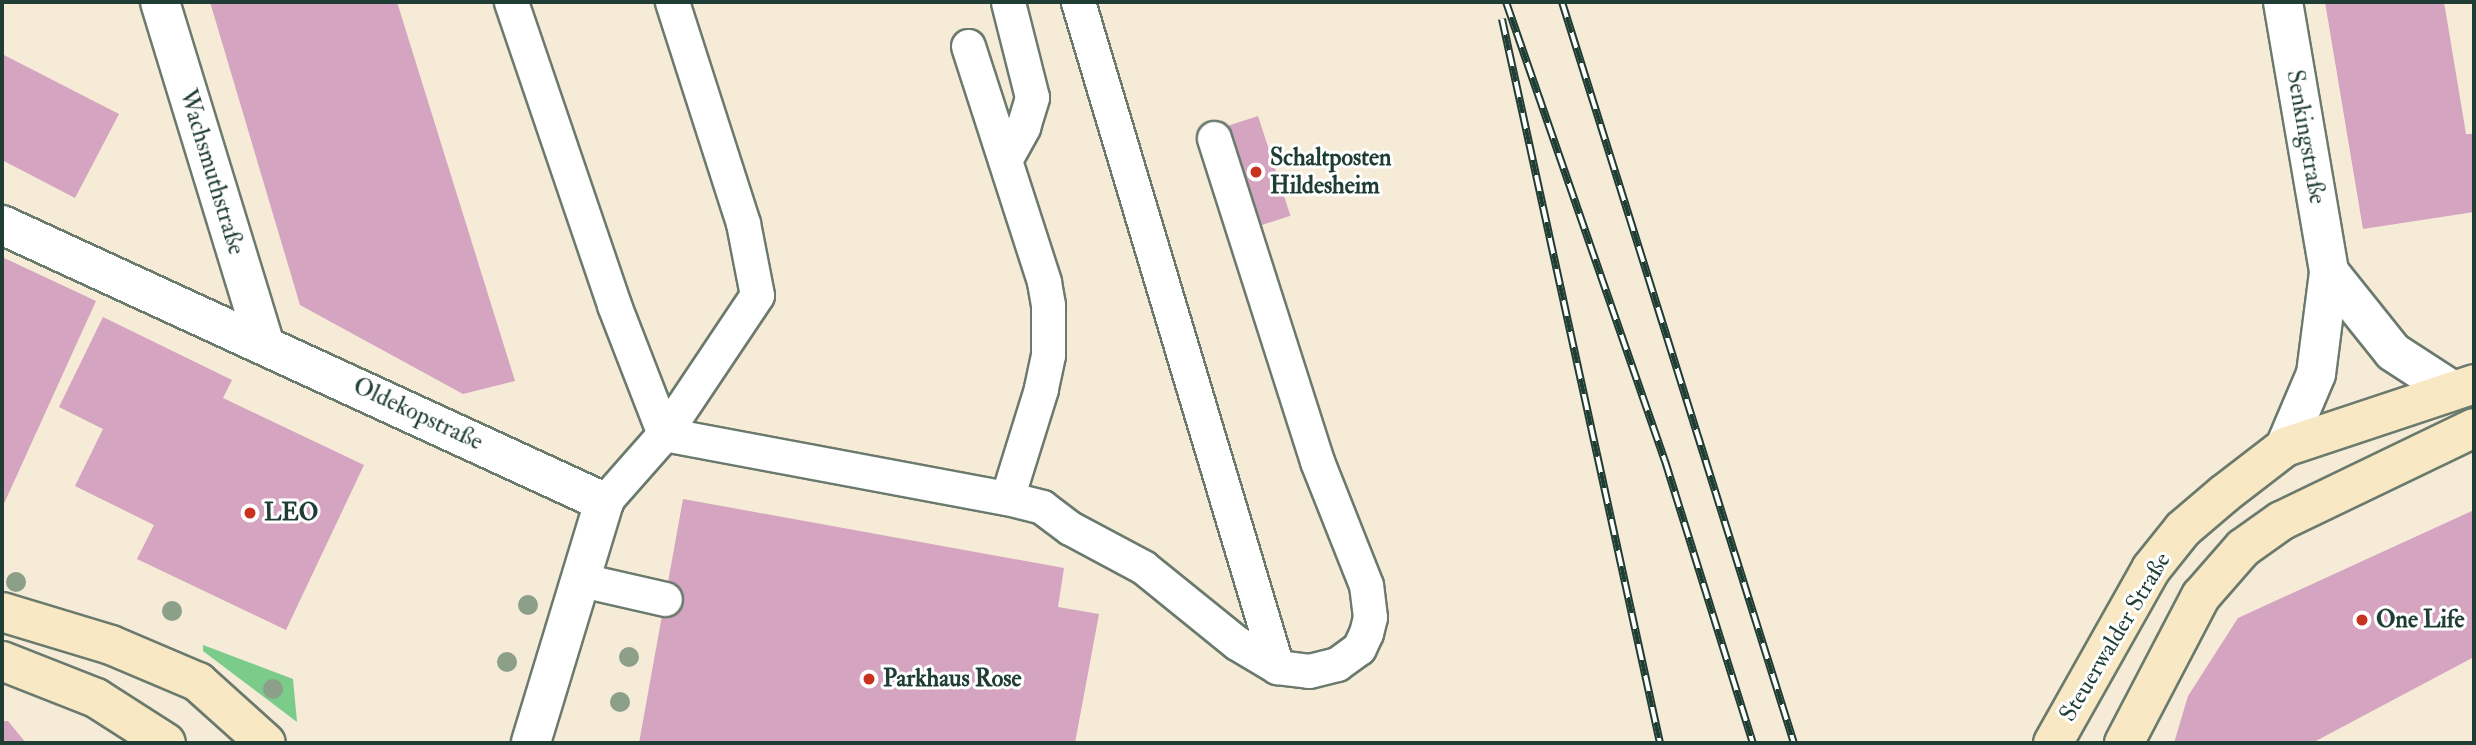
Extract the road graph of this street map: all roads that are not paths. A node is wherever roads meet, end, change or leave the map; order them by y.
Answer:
1 (160, 2) edge
2 (511, 2) edge
3 (672, 2) edge
4 (1008, 2) edge
5 (1079, 2) edge
6 (2283, 2) edge
7 (968, 46) dead end
8 (1214, 138) dead end
9 (1005, 160) junction
10 (2, 225) edge
11 (2329, 272) junction
12 (264, 342) junction
13 (2462, 387) edge
14 (2474, 428) edge
15 (664, 434) junction
16 (2285, 447) junction
17 (1007, 498) junction
18 (604, 502) junction
19 (582, 580) junction
20 (666, 599) dead end
21 (2, 612) edge
22 (2, 661) edge
23 (1276, 667) junction
24 (166, 743) edge
25 (266, 743) edge
26 (531, 743) edge
27 (2053, 743) edge
28 (2124, 743) edge

1 - 12 street, Wachsmuthstraße
2 - 15 lane
3 - 15 lane
4 - 9 lane
5 - 23 lane
6 - 11 street, Senkingstraße
7 - 9 lane
8 - 23 lane
9 - 17 lane
10 - 12 street, Oldekopstraße
11 - 13 street, Senkingstraße
11 - 16 street, Senkingstraße
12 - 18 street, Oldekopstraße
13 - 16 street, Steuerwalder Straße
14 - 28 street
15 - 17 lane
15 - 18 lane
16 - 27 street, Steuerwalder Straße
17 - 23 lane
18 - 19 street
19 - 20 lane
19 - 26 street
21 - 25 street
22 - 24 street

